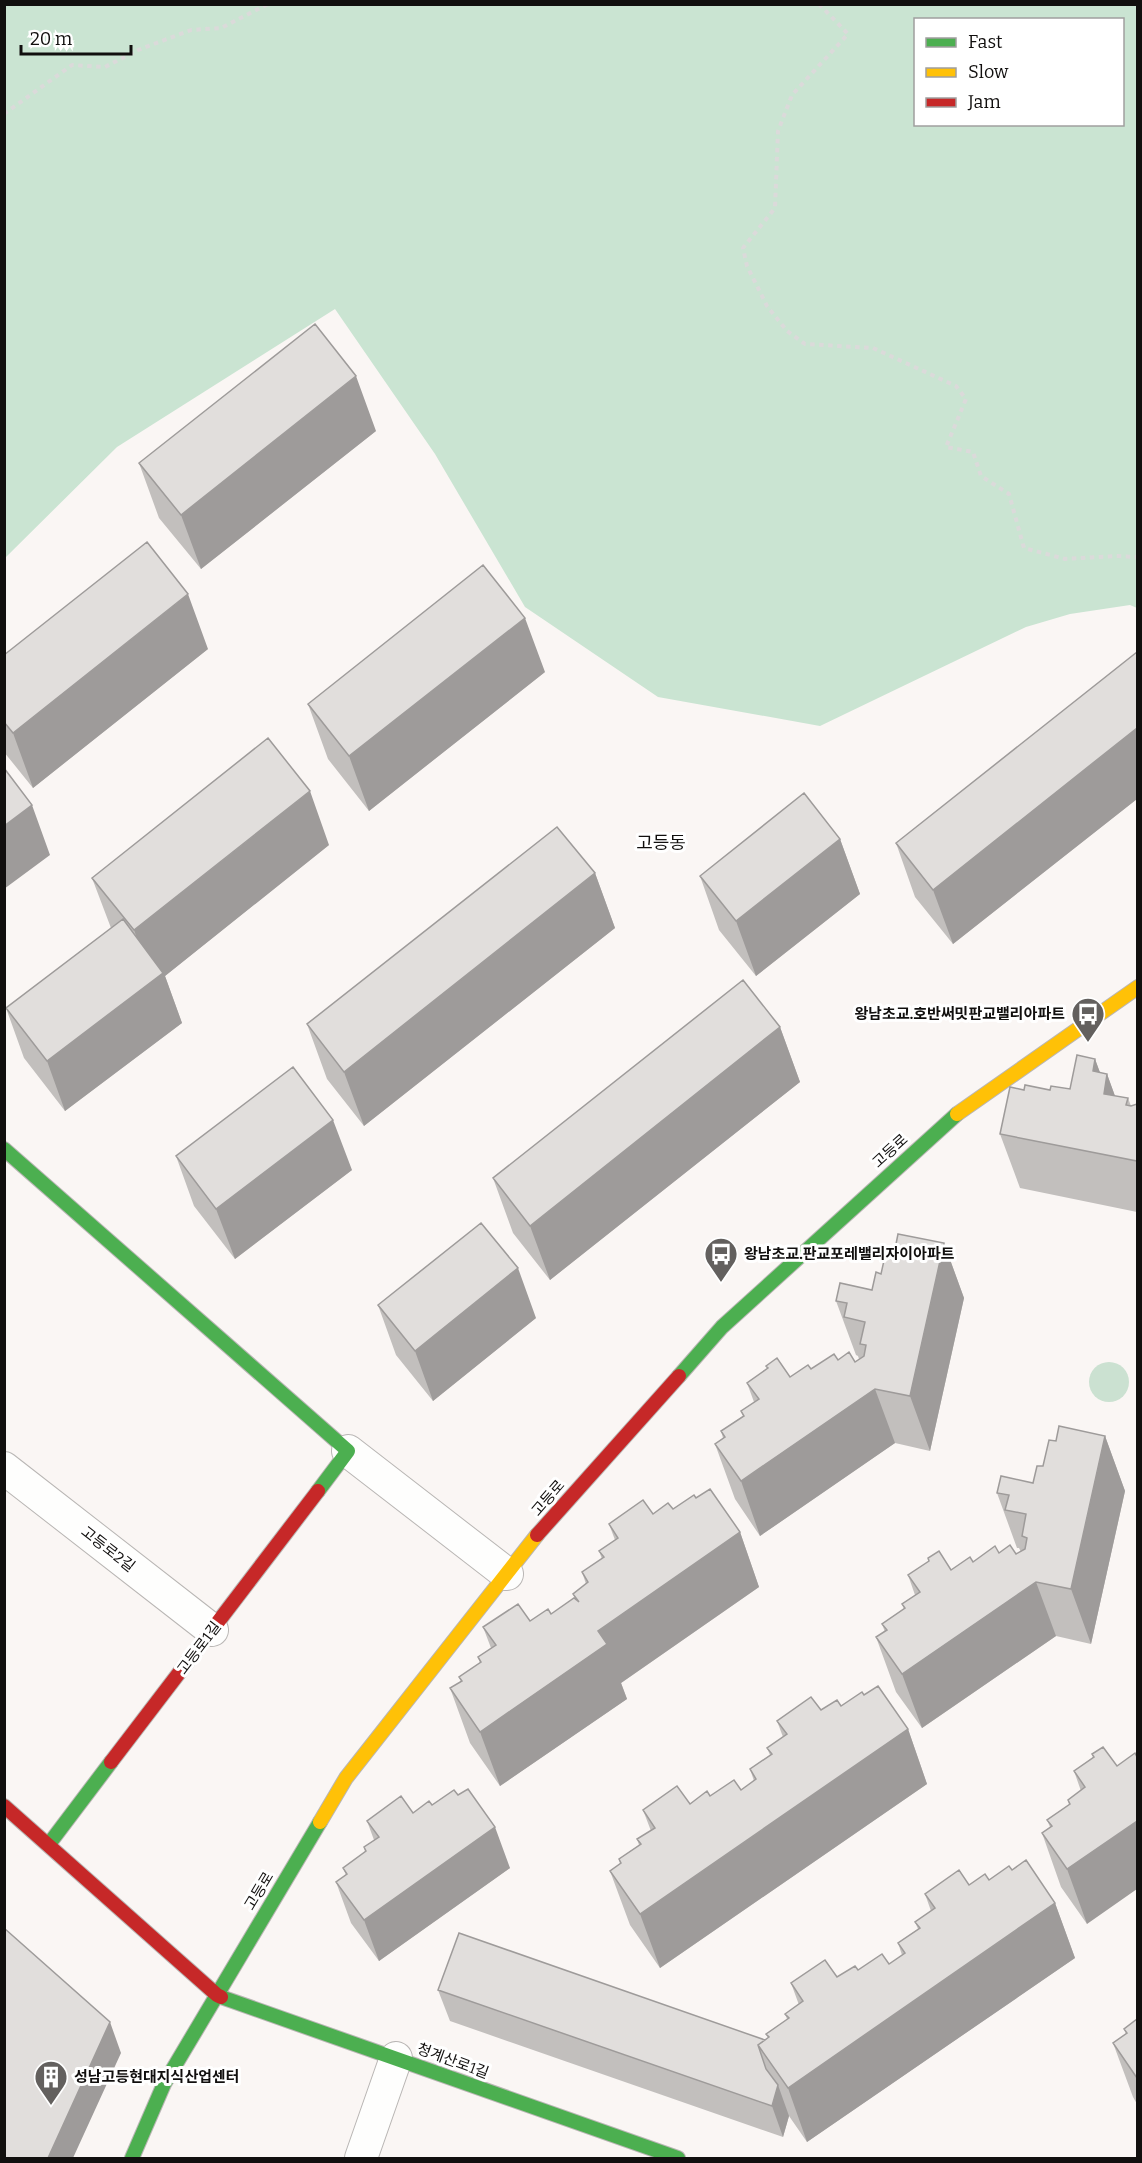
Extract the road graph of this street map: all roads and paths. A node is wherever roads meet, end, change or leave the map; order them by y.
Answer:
1 (268, 4) edge
2 (819, 4) edge
3 (4, 114) edge
4 (1137, 557) edge
5 (1137, 987) edge
6 (4, 1149) edge
7 (348, 1451) junction
8 (4, 1468) edge
9 (507, 1574) junction
10 (212, 1630) junction
11 (4, 1806) edge
12 (49, 1844) junction
13 (217, 1995) junction
14 (396, 2058) junction
15 (132, 2158) edge
16 (361, 2158) edge
17 (678, 2158) edge

1 - 3 path
2 - 4 path
5 - 9 street, 고등로
6 - 7 street
7 - 9 street
7 - 10 street, 고등로1길
8 - 10 street, 고등로2길
9 - 13 street, 고등로
10 - 12 street, 고등로1길
11 - 12 street
12 - 13 street
13 - 14 street, 청계산로1길
13 - 15 street, 고등로
14 - 16 street
14 - 17 street, 청계산로1길

